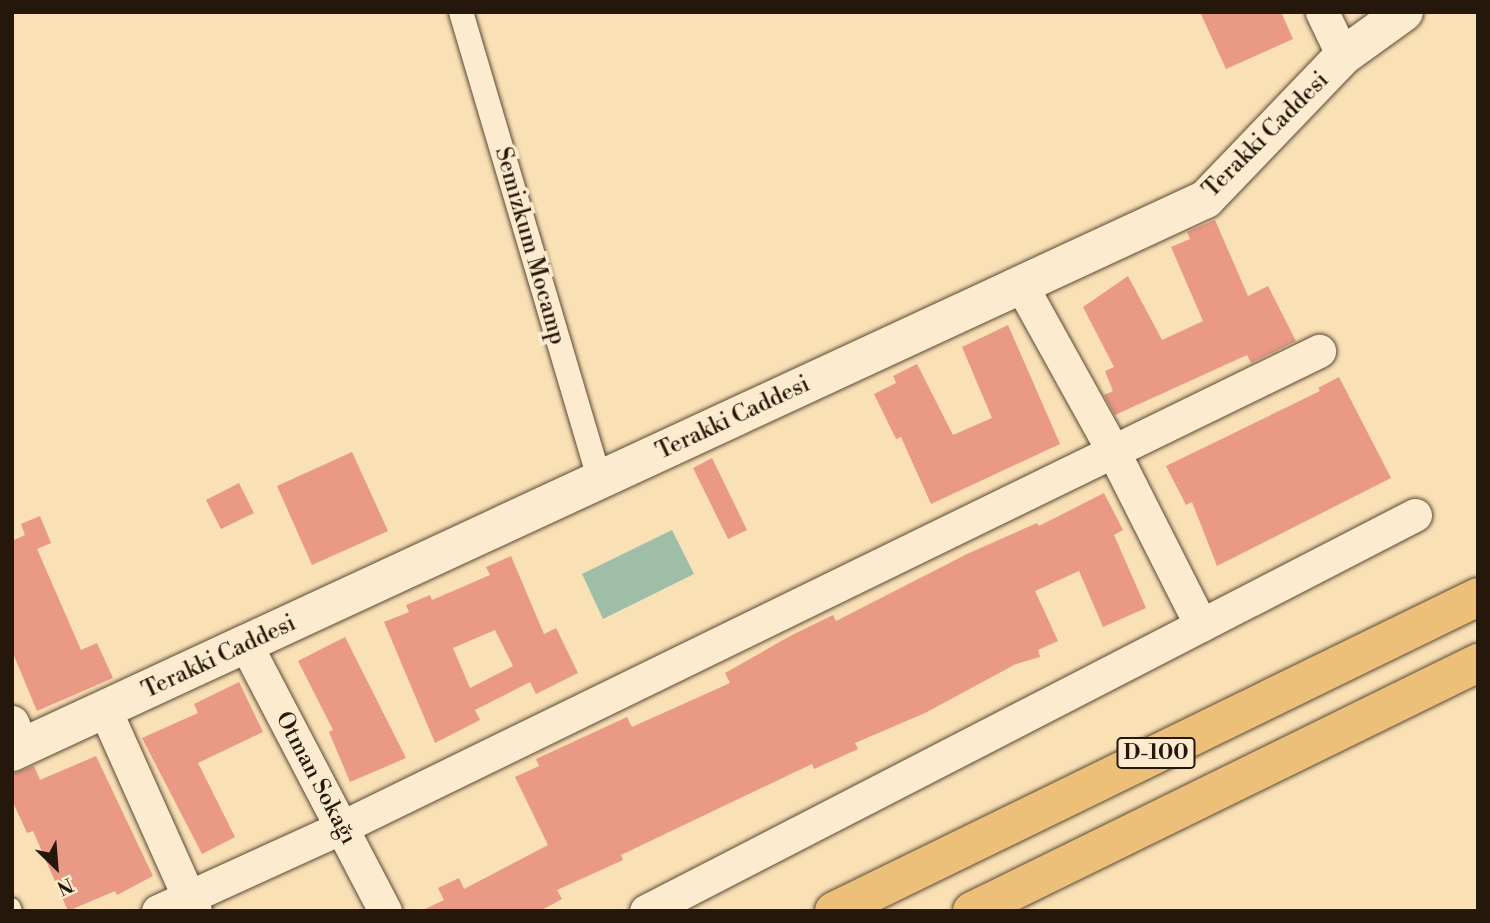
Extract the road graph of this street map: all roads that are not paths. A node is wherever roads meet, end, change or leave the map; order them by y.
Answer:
1 (461, 12) edge
2 (1322, 12) edge
3 (1404, 12) edge
4 (1343, 56) junction
5 (1021, 285) junction
6 (1319, 351) dead end
7 (1113, 451) junction
8 (600, 480) junction
9 (1415, 515) dead end
10 (1478, 597) edge
11 (1201, 625) junction
12 (246, 645) junction
13 (1478, 663) edge
14 (105, 710) junction
15 (16, 741) edge
16 (342, 827) junction
17 (192, 904) edge
18 (159, 911) edge
19 (385, 911) edge
20 (646, 911) edge
21 (834, 911) edge
22 (972, 911) edge

1 - 8 street, Semizkum Mocamp
2 - 4 street
3 - 4 street, Terakki Caddesi
4 - 5 street, Terakki Caddesi
5 - 7 street
5 - 8 street, Terakki Caddesi
6 - 7 street
7 - 11 street
7 - 16 street
8 - 12 street, Terakki Caddesi
9 - 11 street
10 - 21 highway, D-100
11 - 20 street
12 - 14 street, Terakki Caddesi
12 - 16 street, Otman Sokağı
13 - 22 highway, D-100
14 - 15 street, Terakki Caddesi
14 - 17 street
16 - 17 street
16 - 19 street, Otman Sokağı
17 - 18 street

